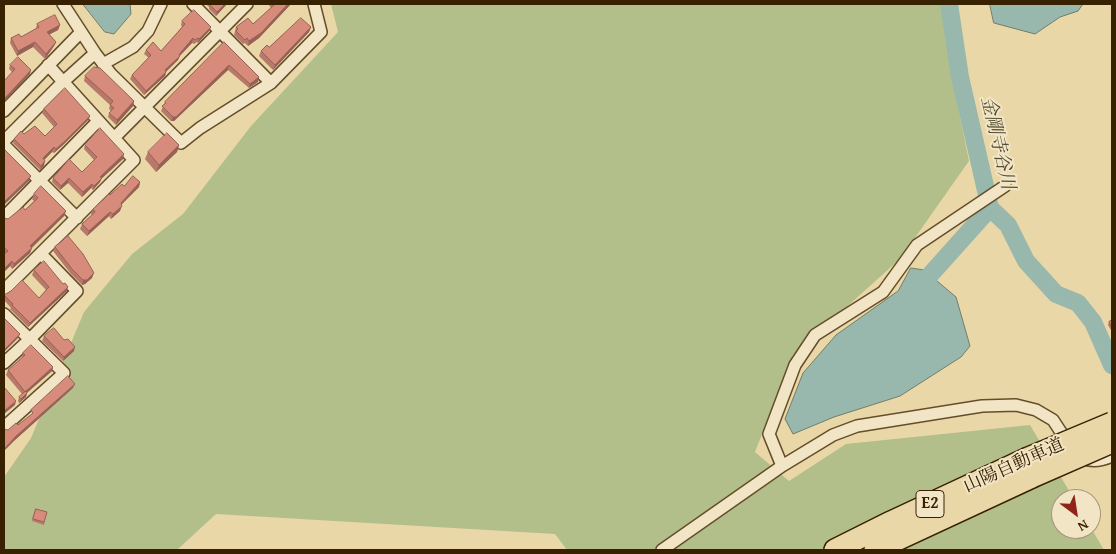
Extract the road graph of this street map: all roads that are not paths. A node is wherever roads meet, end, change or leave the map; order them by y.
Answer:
1 (63, 4) edge
2 (161, 4) edge
3 (193, 4) edge
4 (247, 4) edge
5 (314, 4) edge
6 (220, 31) junction
7 (81, 32) junction
8 (94, 53) junction
9 (103, 64) junction
10 (48, 65) junction
11 (63, 82) junction
12 (271, 83) junction
13 (144, 106) junction
14 (4, 111) edge
15 (98, 121) junction
16 (114, 138) junction
17 (4, 143) edge
18 (40, 181) junction
19 (1005, 186) dead end
20 (4, 217) edge
21 (77, 218) junction
22 (41, 254) junction
23 (4, 290) edge
24 (4, 314) edge
25 (30, 340) junction
26 (4, 363) edge
27 (1112, 424) edge
28 (4, 427) edge
29 (1112, 442) edge
30 (1112, 456) edge
31 (782, 466) junction
32 (1029, 468) junction
33 (899, 538) junction
34 (662, 550) edge
35 (835, 550) edge
36 (876, 550) edge
37 (880, 550) edge

1 - 7 street
2 - 9 street
3 - 6 street
4 - 6 street
5 - 12 street
6 - 12 street
6 - 13 street
7 - 8 street
7 - 10 street
8 - 9 street
8 - 11 street
9 - 13 street
10 - 11 street
10 - 14 street
11 - 15 street
11 - 17 street
12 - 13 street
13 - 16 street
15 - 16 street
15 - 18 street
16 - 21 street
17 - 18 street
18 - 20 street
18 - 21 street
19 - 31 street
21 - 22 street
22 - 23 street
22 - 25 street
24 - 25 street
25 - 26 street
25 - 28 street
27 - 32 highway, 山陽自動車道 / E2, bridge
29 - 32 highway, 山陽自動車道 / E2, bridge
30 - 31 street
31 - 34 street
32 - 33 highway, 山陽自動車道 / E2
32 - 35 highway, 山陽自動車道 / E2
33 - 36 highway, 山陽自動車道 / E2
33 - 37 highway

